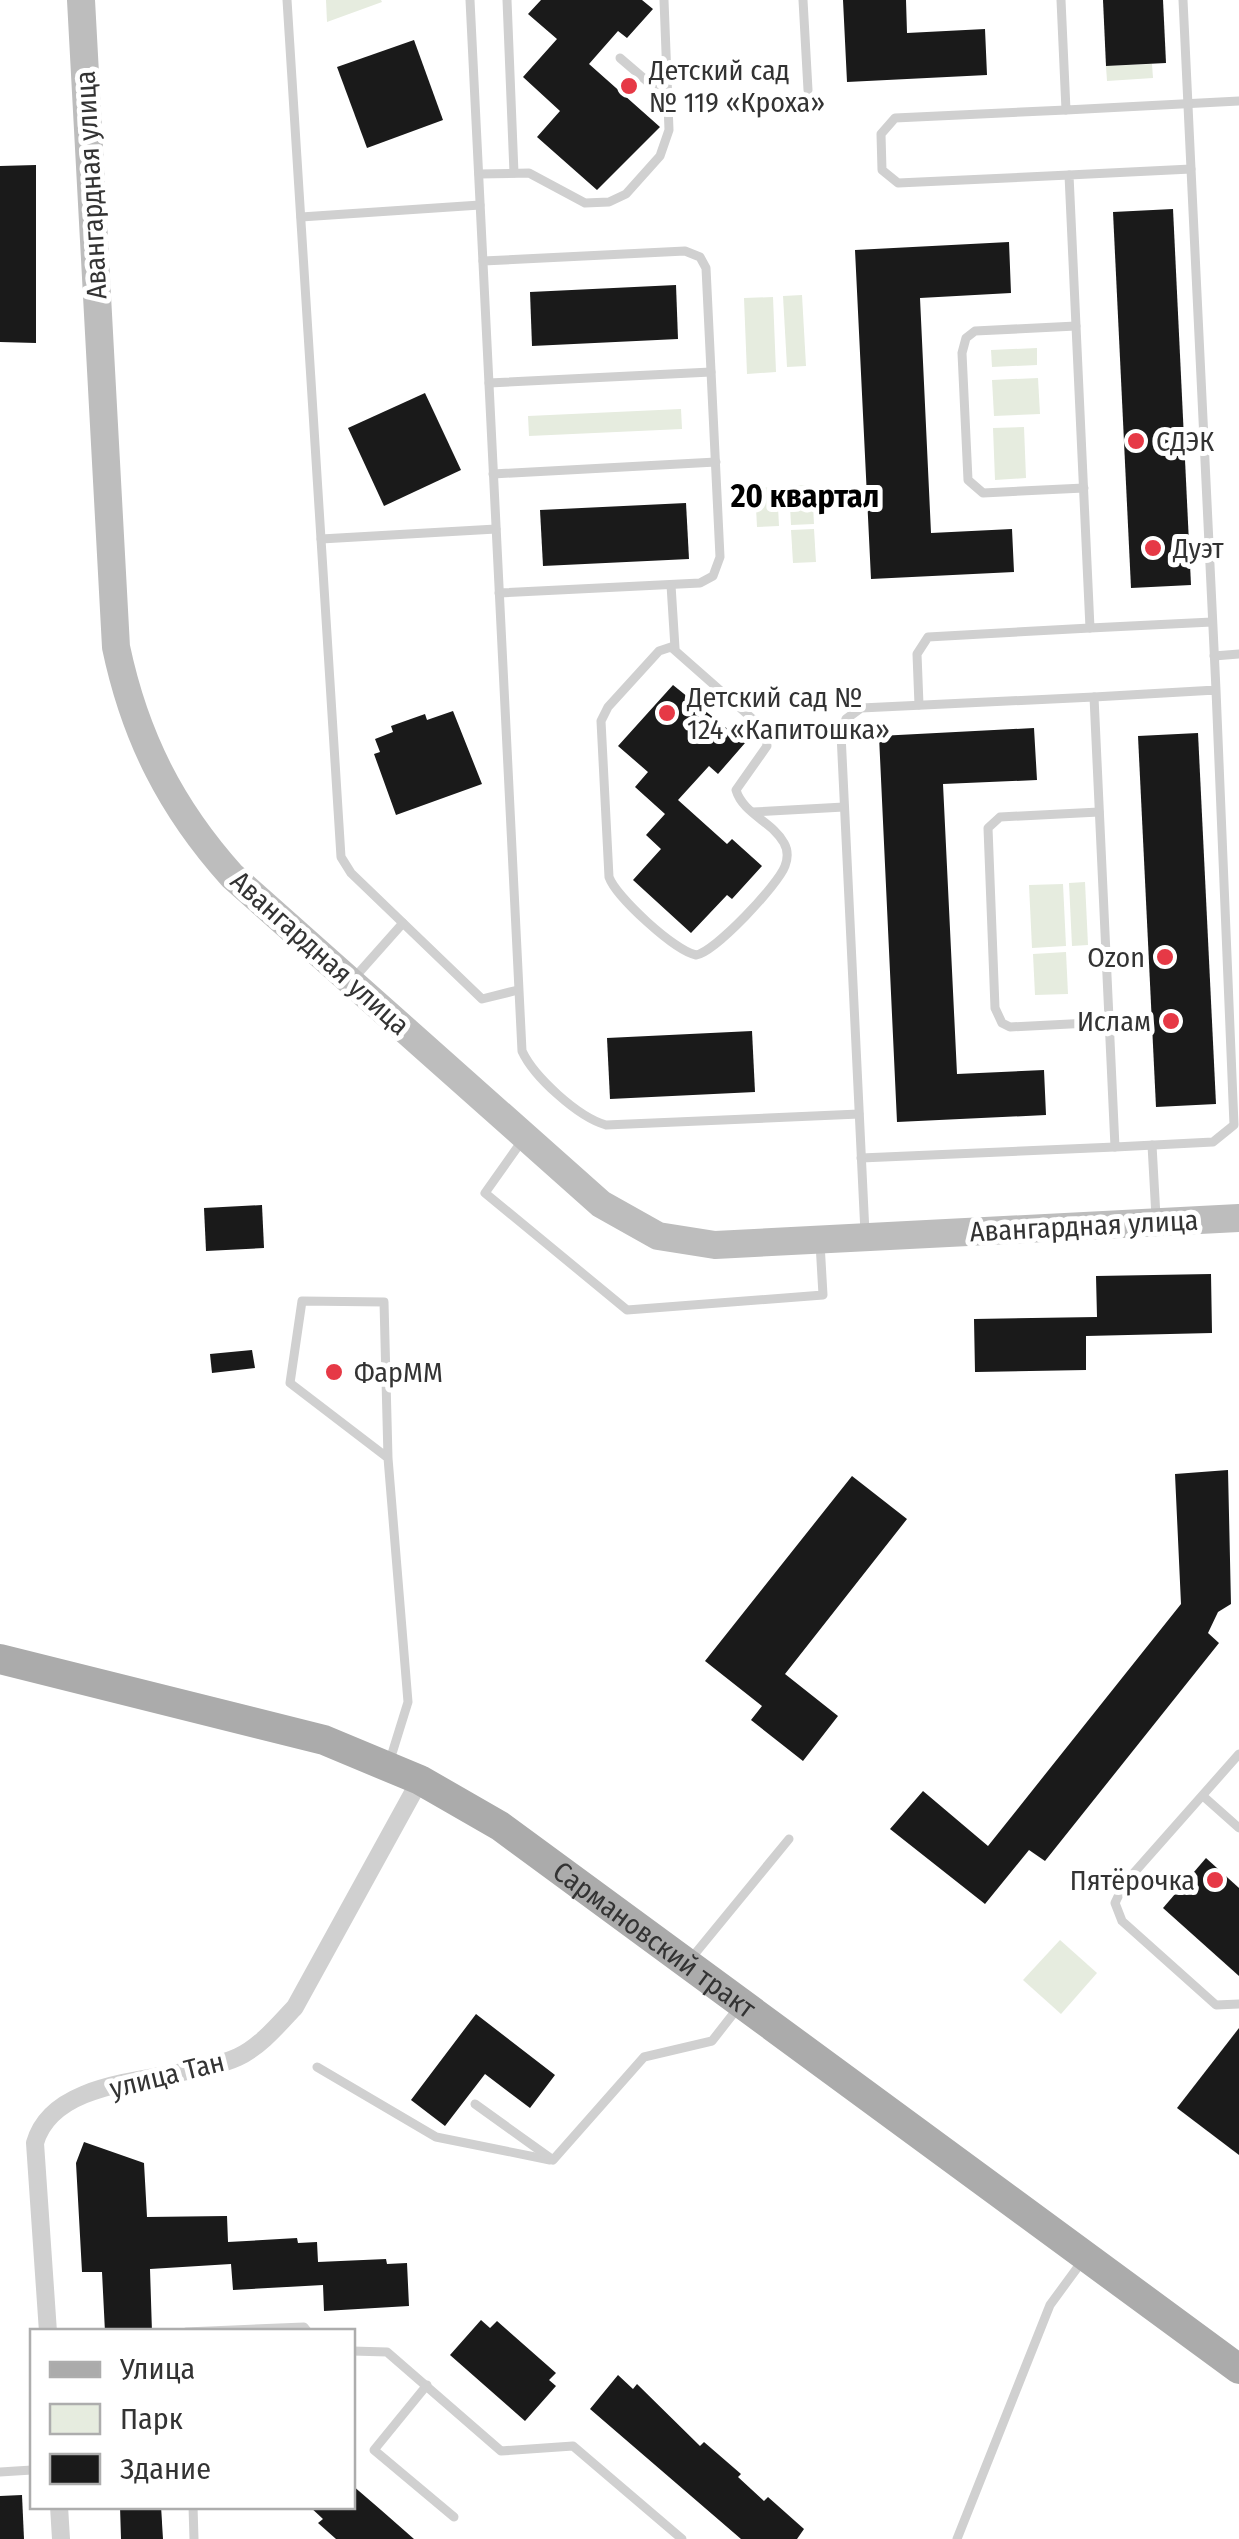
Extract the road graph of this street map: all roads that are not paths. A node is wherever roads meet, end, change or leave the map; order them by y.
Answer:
1 (81, 0) edge
2 (288, 0) edge
3 (470, 0) edge
4 (507, 0) edge
5 (664, 0) edge
6 (803, 0) edge
7 (1060, 0) edge
8 (1182, 0) edge
9 (620, 58) dead end
10 (808, 90) dead end
11 (669, 100) junction
12 (1239, 101) edge
13 (1188, 103) junction
14 (1066, 110) junction
15 (1191, 169) junction
16 (514, 172) junction
17 (479, 174) junction
18 (1069, 175) junction
19 (480, 205) junction
20 (301, 217) junction
21 (483, 260) junction
22 (1076, 326) junction
23 (711, 372) junction
24 (489, 383) junction
25 (716, 462) junction
26 (493, 474) junction
27 (1084, 488) junction
28 (496, 529) junction
29 (321, 538) junction
30 (671, 585) junction
31 (499, 594) junction
32 (1212, 622) junction
33 (1090, 628) junction
34 (675, 648) junction
35 (1239, 654) edge
36 (1214, 656) junction
37 (1216, 690) junction
38 (1094, 696) junction
39 (920, 705) junction
40 (844, 808) junction
41 (753, 812) junction
42 (1099, 812) junction
43 (402, 923) junction
44 (351, 981) junction
45 (518, 990) junction
46 (1109, 1022) junction
47 (859, 1114) junction
48 (526, 1136) junction
49 (1152, 1145) junction
50 (1115, 1147) junction
51 (861, 1158) junction
52 (1239, 1218) edge
53 (1156, 1222) junction
54 (865, 1237) junction
55 (820, 1240) junction
56 (388, 1458) junction
57 (0, 1660) edge
58 (1239, 1754) edge
59 (388, 1767) junction
60 (420, 1780) junction
61 (1202, 1796) junction
62 (1239, 1828) edge
63 (790, 1839) dead end
64 (687, 1963) junction
65 (742, 2003) junction
66 (1239, 2004) edge
67 (317, 2066) dead end
68 (475, 2104) dead end
69 (553, 2160) junction
70 (1084, 2259) junction
71 (48, 2329) edge
72 (257, 2329) edge
73 (306, 2329) edge
74 (355, 2350) edge
75 (1239, 2369) edge
76 (427, 2385) junction
77 (30, 2470) edge
78 (0, 2472) edge
79 (59, 2509) edge
80 (193, 2509) edge
81 (454, 2518) dead end
82 (61, 2539) edge
83 (194, 2539) edge
84 (682, 2539) edge
85 (957, 2539) edge

1 - 44 street, Авангардная улица
2 - 20 lane
3 - 17 lane
4 - 16 lane
5 - 11 lane
6 - 10 lane
7 - 14 lane
8 - 13 lane
9 - 11 lane
11 - 16 lane
12 - 13 lane
13 - 14 lane
13 - 15 lane
14 - 18 lane
15 - 18 lane
15 - 32 lane
16 - 17 lane
17 - 19 lane
18 - 22 lane
19 - 20 lane
19 - 21 lane
20 - 29 lane
21 - 23 lane
21 - 24 lane
22 - 27 lane
22 - 27 lane
23 - 24 lane
23 - 25 lane
24 - 26 lane
25 - 26 lane
25 - 30 lane
26 - 28 lane
27 - 33 lane
28 - 29 lane
28 - 31 lane
29 - 43 lane
30 - 31 lane
30 - 34 lane
31 - 45 lane
32 - 33 lane
32 - 36 lane
33 - 39 lane
34 - 41 lane
34 - 41 lane
35 - 36 lane
36 - 37 lane
37 - 38 lane
37 - 49 lane
38 - 39 lane
38 - 42 lane
39 - 40 lane
40 - 41 lane
40 - 47 lane
42 - 46 lane
42 - 46 lane
43 - 44 lane
43 - 45 lane
44 - 48 street, Авангардная улица
45 - 47 lane
46 - 50 lane
47 - 51 lane
48 - 55 street, Авангардная улица
48 - 55 lane
49 - 50 lane
49 - 53 lane
50 - 51 lane
51 - 54 lane
52 - 53 street, Авангардная улица
53 - 54 street, Авангардная улица
54 - 55 street, Авангардная улица
56 - 56 lane
56 - 59 lane
57 - 59 main road, Сармановский тракт
58 - 61 lane
59 - 60 main road, Сармановский тракт
60 - 64 main road, Сармановский тракт
60 - 71 street, улица Тан
61 - 62 lane
61 - 66 lane
63 - 64 lane
64 - 65 main road, Сармановский тракт
65 - 69 lane
65 - 70 main road, Сармановский тракт
67 - 69 lane
68 - 69 lane
70 - 75 main road, Сармановский тракт
70 - 85 lane
72 - 73 lane
74 - 76 lane
76 - 81 lane
76 - 84 lane
77 - 78 lane
79 - 82 street
80 - 83 lane

